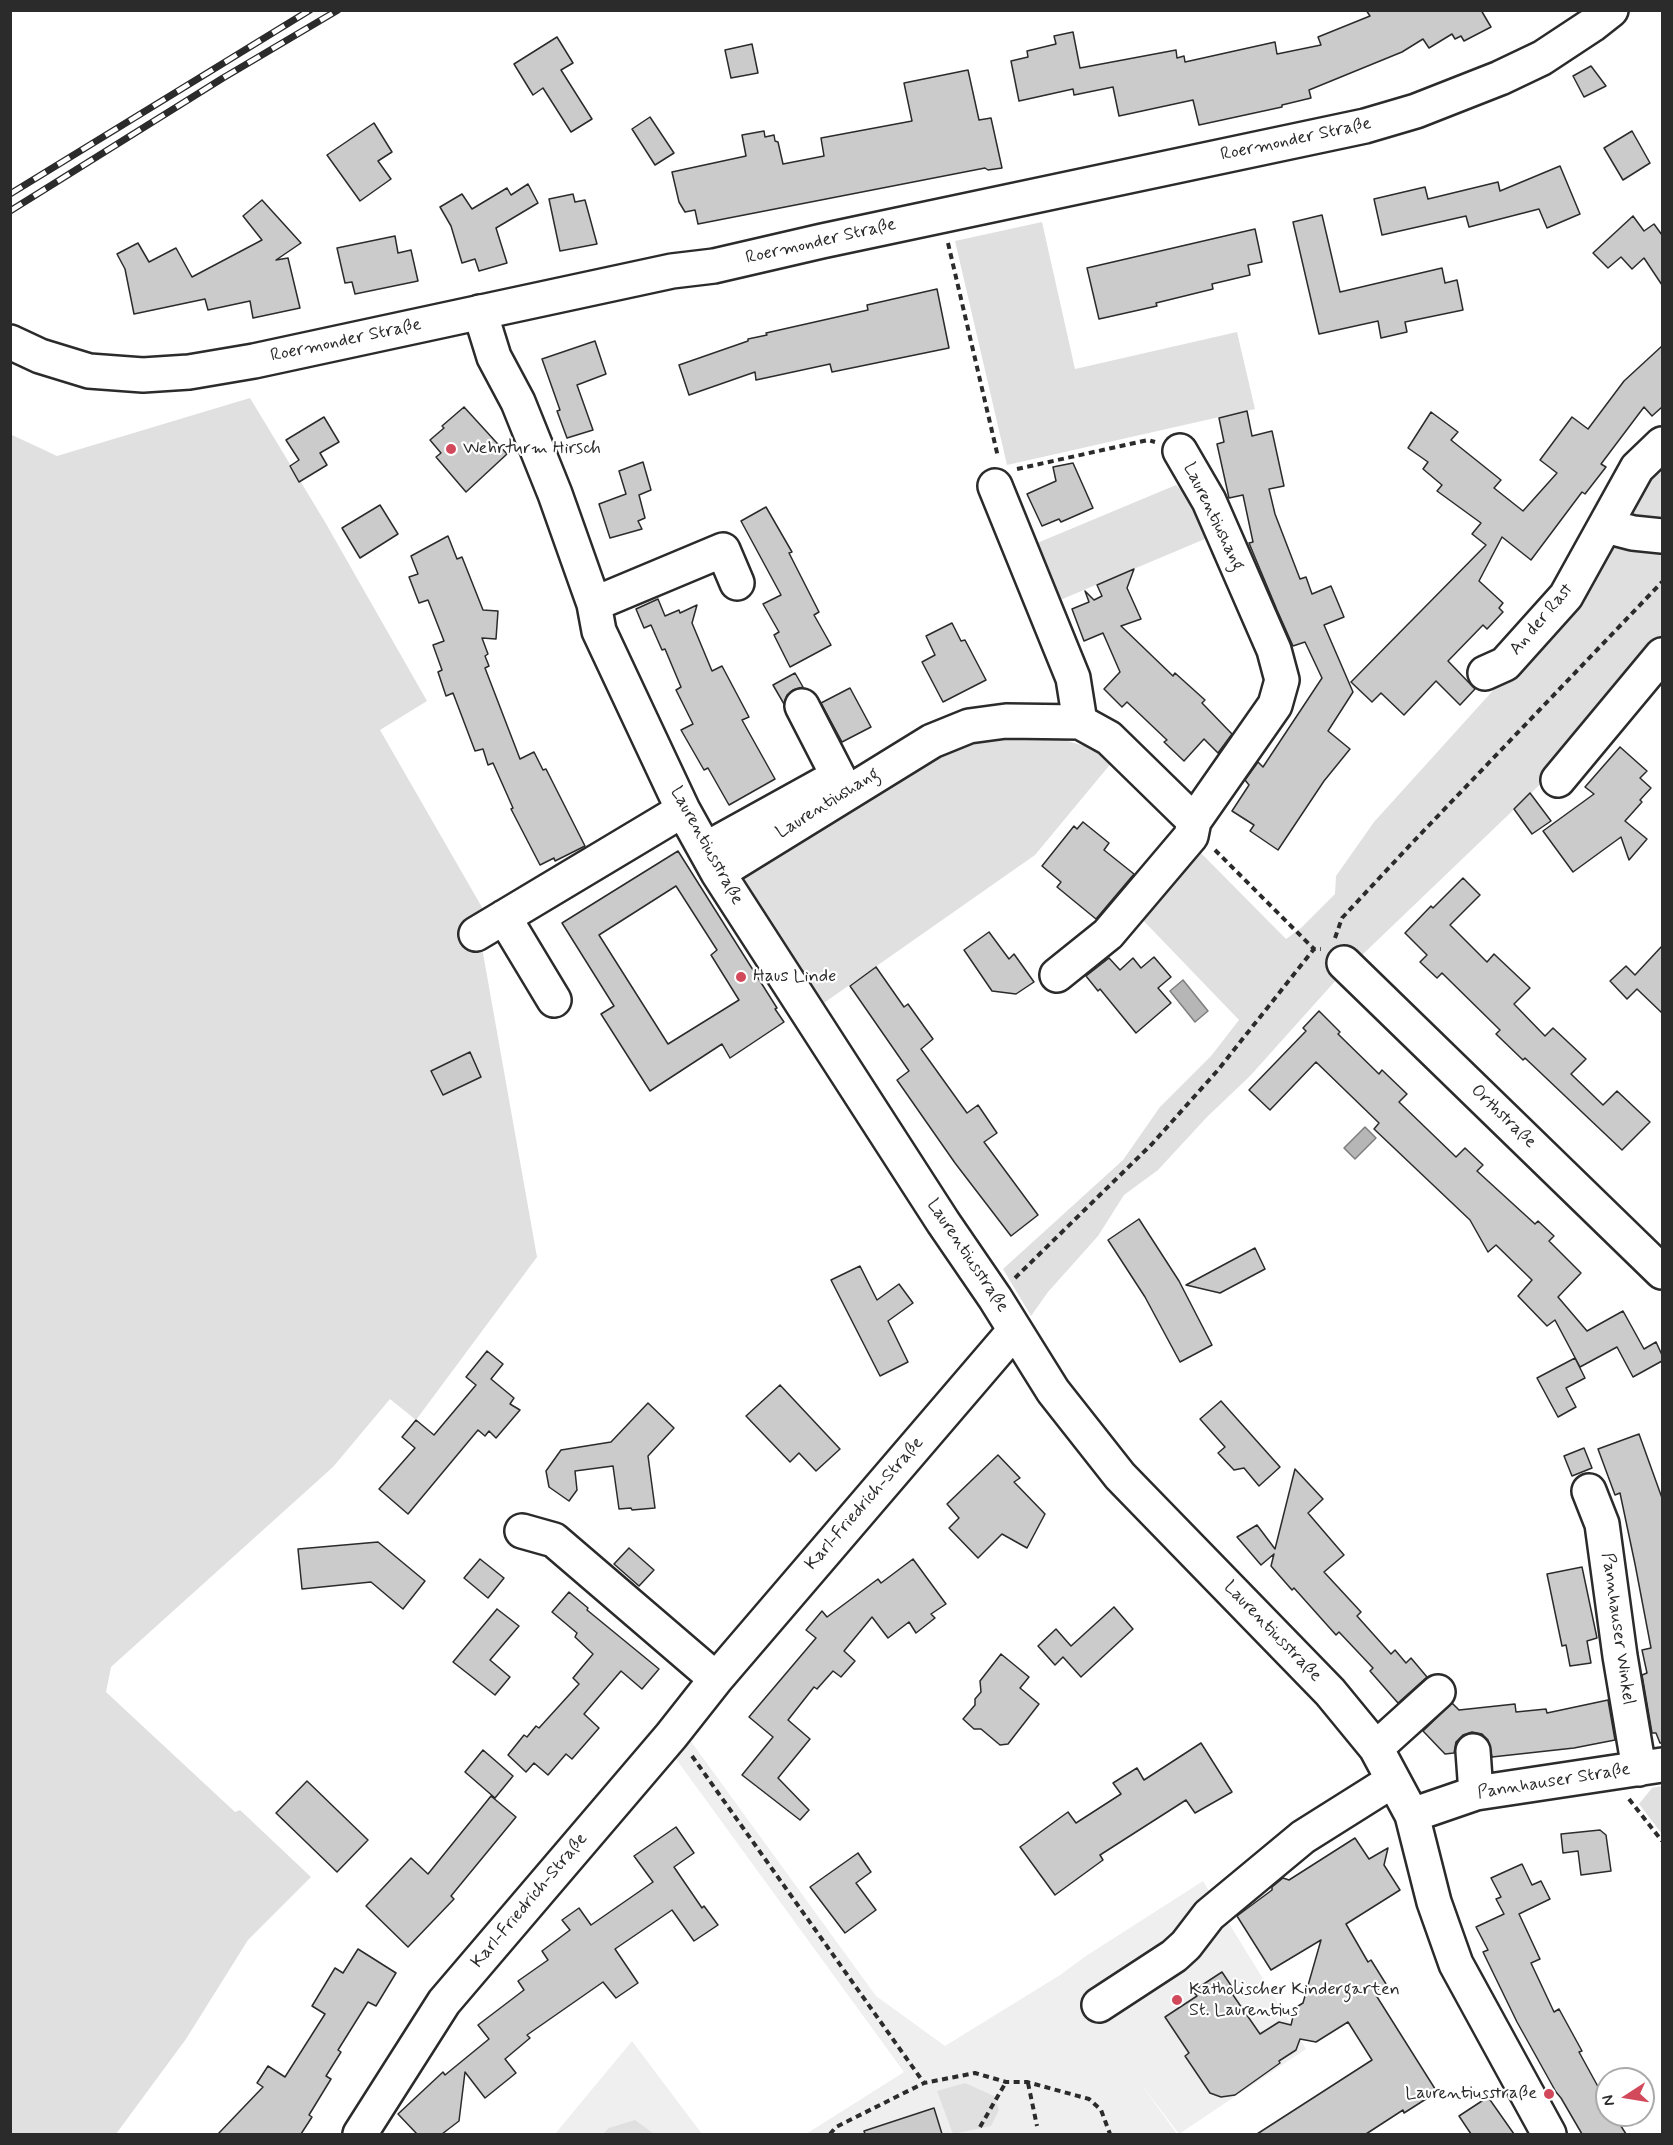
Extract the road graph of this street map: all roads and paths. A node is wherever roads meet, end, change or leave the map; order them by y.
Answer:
1 (1611, 10) edge
2 (942, 215) junction
3 (480, 312) junction
4 (10, 342) edge
5 (1662, 444) edge
6 (1180, 451) joint
7 (998, 479) junction
8 (1606, 526) junction
9 (1662, 536) edge
10 (737, 583) dead end
11 (594, 604) junction
12 (1662, 655) edge
13 (1485, 673) dead end
14 (802, 706) dead end
15 (1080, 722) junction
16 (1558, 780) dead end
17 (683, 810) junction
18 (1194, 821) junction
19 (712, 861) junction
20 (504, 918) junction
21 (476, 934) dead end
22 (1314, 949) dead end
23 (1344, 963) dead end
24 (1057, 975) dead end
25 (554, 1000) dead end
26 (1662, 1272) edge
27 (1015, 1330) junction
28 (1589, 1491) dead end
29 (522, 1531) dead end
30 (716, 1679) junction
31 (1438, 1692) dead end
32 (671, 1736) junction
33 (1376, 1748) junction
34 (1473, 1751) dead end
35 (1642, 1776) edge
36 (1392, 1781) junction
37 (1476, 1793) junction
38 (1412, 1815) junction
39 (1662, 1840) edge
40 (1099, 2005) dead end
41 (1006, 2082) junction
42 (1027, 2082) junction
43 (924, 2083) junction
44 (1037, 2126) dead end
45 (980, 2127) dead end
46 (360, 2134) edge
47 (830, 2134) edge
48 (1110, 2134) edge
49 (1549, 2134) edge

1 - 2 street, Roermonder Straße
2 - 3 street, Roermonder Straße
2 - 7 path
3 - 4 street, Roermonder Straße
3 - 11 street, Laurentiusstraße
5 - 8 street, An der Rast
6 - 7 path, Laurentiushang
6 - 18 street, Laurentiushang
7 - 15 street
8 - 9 street
8 - 13 street, An der Rast
10 - 11 street
11 - 17 street, Laurentiusstraße
12 - 16 street
14 - 19 street
15 - 18 street, Laurentiushang
15 - 19 street, Laurentiushang
17 - 19 street, Laurentiusstraße
17 - 20 street
18 - 22 path
18 - 24 street, Laurentiushang
19 - 27 street, Laurentiusstraße
20 - 21 street
20 - 25 street
23 - 26 street, Orthstraße
27 - 30 street, Karl-Friedrich-Straße
27 - 33 street, Laurentiusstraße
28 - 35 street, Pannhauser Winkel
29 - 30 street
30 - 32 street, Karl-Friedrich-Straße
31 - 33 street
32 - 43 path
32 - 46 street, Karl-Friedrich-Straße
33 - 36 street, Laurentiusstraße
34 - 37 street
35 - 37 street, Pannhauser Straße
35 - 39 path, Pannhauser Straße
36 - 38 street, Laurentiusstraße
36 - 40 street
37 - 38 street, Pannhauser Straße
38 - 49 street, Laurentiusstraße
41 - 42 path
41 - 43 path
41 - 45 path
42 - 44 path
42 - 48 path
43 - 47 path

